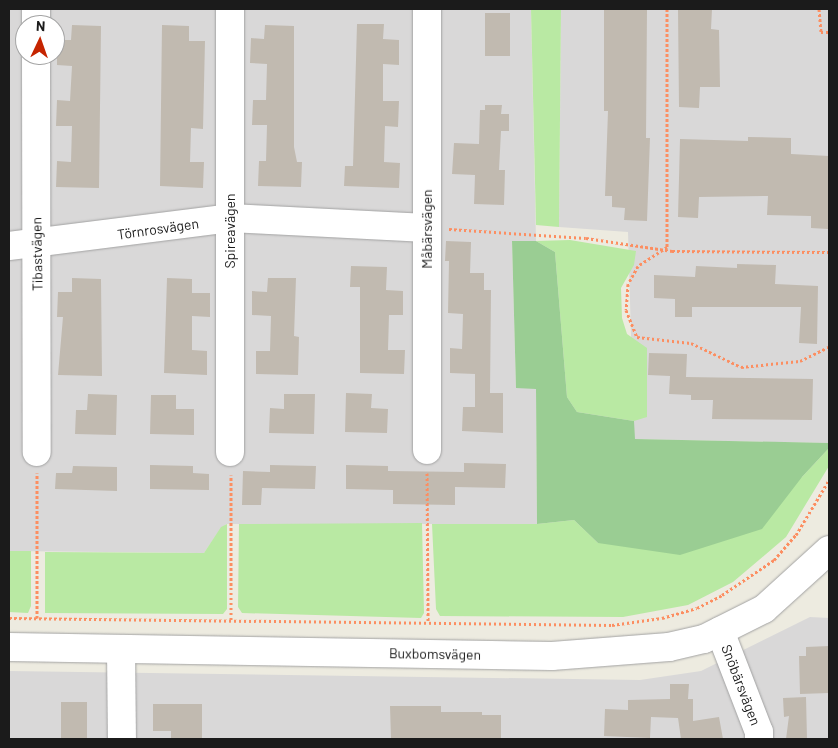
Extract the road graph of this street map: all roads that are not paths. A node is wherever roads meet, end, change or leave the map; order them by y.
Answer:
1 (230, 9) edge
2 (427, 9) edge
3 (36, 65) edge
4 (230, 218) junction
5 (427, 228) junction
6 (36, 245) junction
7 (9, 246) edge
8 (427, 450) road end
9 (37, 452) road end
10 (230, 452) road end
11 (826, 559) edge
12 (720, 631) junction
13 (9, 647) edge
14 (121, 649) junction
15 (122, 739) edge
16 (759, 739) edge

1 - 4 street, Spireavägen
2 - 5 street, Måbärsvägen
3 - 6 street, Tibastvägen
4 - 5 street, Törnrosvägen
4 - 6 street, Törnrosvägen
4 - 10 street, Spireavägen
5 - 8 street, Måbärsvägen
6 - 7 street, Törnrosvägen
6 - 9 street, Tibastvägen
11 - 12 street, Buxbomsvägen
12 - 14 street, Buxbomsvägen
12 - 16 street, Snöbärsvägen
13 - 14 street, Buxbomsvägen
14 - 15 street

